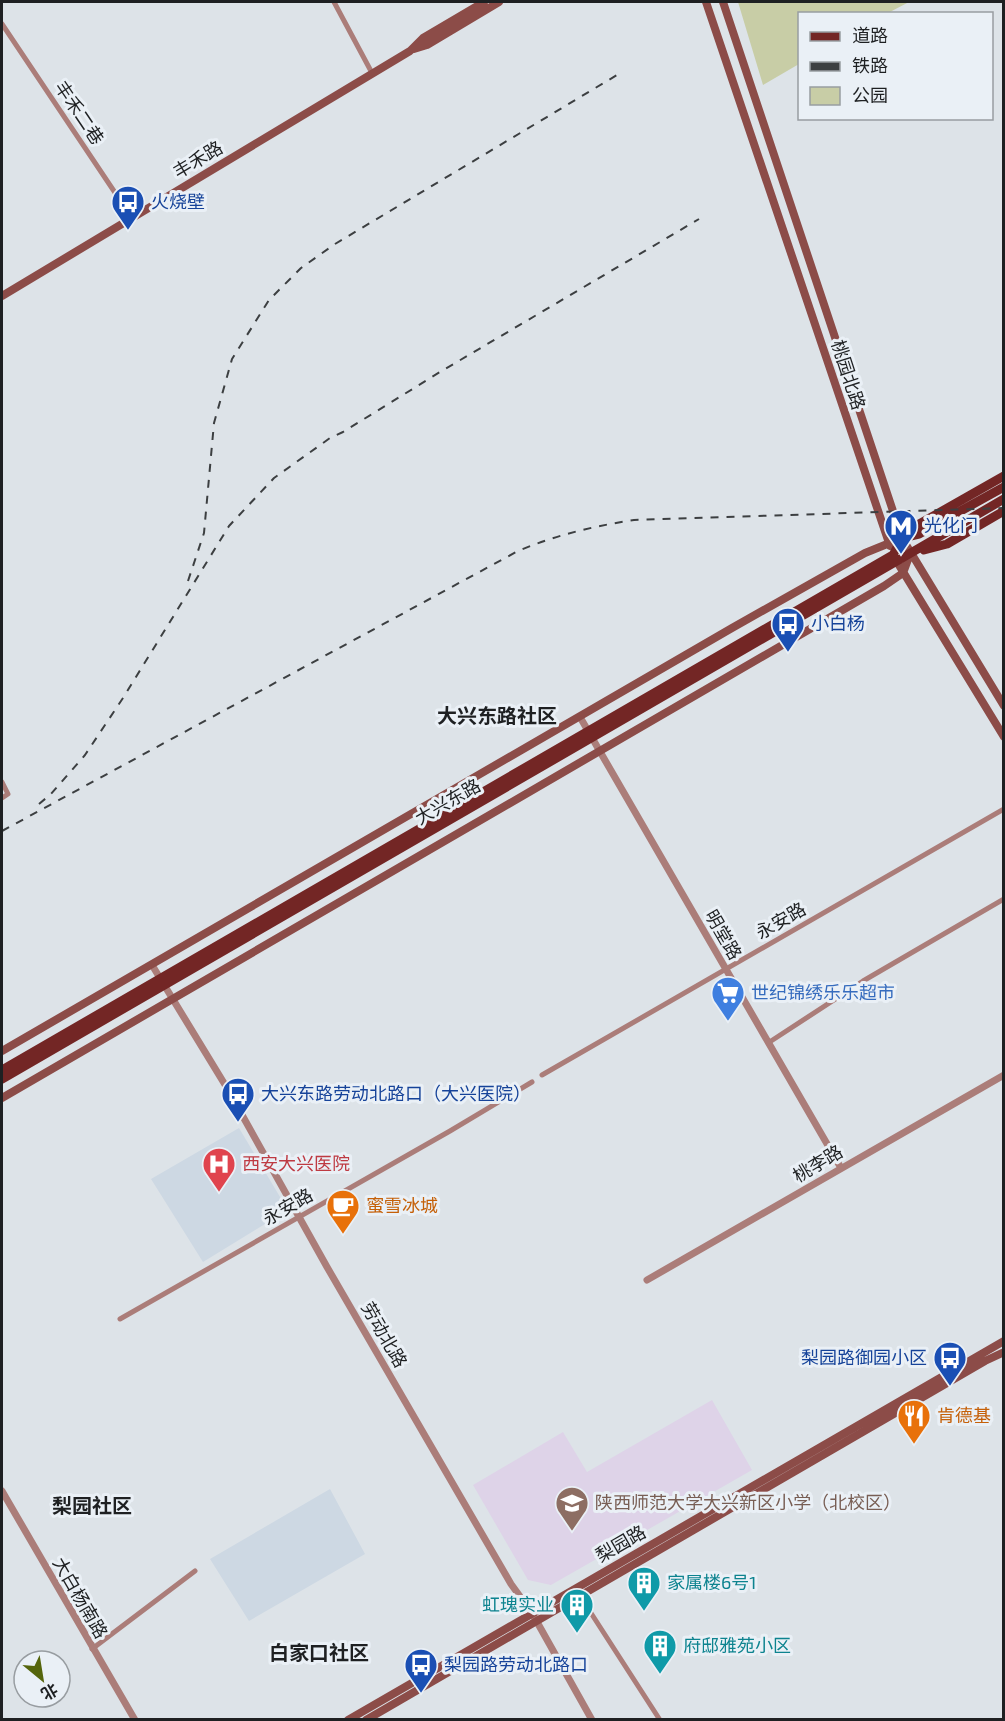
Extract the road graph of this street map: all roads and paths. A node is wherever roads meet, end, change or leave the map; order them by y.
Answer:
1 (334, 2) edge
2 (484, 2) edge
3 (499, 2) edge
4 (706, 2) edge
5 (723, 2) edge
6 (2, 24) edge
7 (410, 51) junction
8 (372, 73) junction
9 (132, 218) junction
10 (2, 296) edge
11 (1004, 476) edge
12 (1004, 487) edge
13 (1004, 499) edge
14 (1004, 511) edge
15 (902, 538) junction
16 (889, 543) junction
17 (910, 554) junction
18 (894, 558) junction
19 (903, 573) junction
20 (1004, 706) edge
21 (580, 717) junction
22 (590, 735) junction
23 (1004, 737) edge
24 (600, 751) junction
25 (2, 782) edge
26 (2, 798) edge
27 (1004, 809) edge
28 (1004, 899) edge
29 (152, 965) junction
30 (726, 970) junction
31 (162, 982) junction
32 (173, 1000) junction
33 (768, 1043) junction
34 (2, 1051) edge
35 (2, 1070) edge
36 (542, 1075) dead end
37 (1004, 1075) edge
38 (2, 1079) edge
39 (532, 1082) dead end
40 (2, 1098) edge
41 (841, 1167) junction
42 (299, 1217) junction
43 (647, 1280) dead end
44 (120, 1319) dead end
45 (1000, 1343) edge
46 (1003, 1354) edge
47 (2, 1491) edge
48 (195, 1571) dead end
49 (580, 1596) junction
50 (534, 1617) junction
51 (92, 1649) junction
52 (135, 1719) edge
53 (348, 1719) edge
54 (366, 1719) edge
55 (592, 1719) edge
56 (660, 1719) edge

1 - 8 street
2 - 7 main road, 丰禾路
3 - 7 main road, 丰禾路
4 - 16 main road, 桃园北路
5 - 15 main road, 桃园北路
6 - 9 street, 丰禾二巷
7 - 8 main road, 丰禾路
8 - 9 main road, 丰禾路
9 - 10 main road, 丰禾路
11 - 15 main road
12 - 15 main road
13 - 17 main road, 大兴东路
14 - 17 main road, 大兴东路
15 - 16 main road
15 - 17 main road, 桃园北路
15 - 18 main road
16 - 18 main road, 桃园北路
16 - 21 main road
17 - 18 main road, 大兴东路
17 - 19 main road
17 - 20 main road, 桃园北路
18 - 19 main road, 桃园北路
18 - 22 main road, 大兴东路
19 - 23 main road, 桃园北路
19 - 24 main road
21 - 22 street, 明堂路
21 - 29 main road
22 - 24 street, 明堂路
22 - 31 main road, 大兴东路
24 - 30 street, 明堂路
24 - 32 main road
25 - 26 street
27 - 30 street, 永安路
28 - 33 street
29 - 31 street, 劳动北路
29 - 34 main road
30 - 33 street, 明堂路
30 - 36 street, 永安路
31 - 32 street, 劳动北路
31 - 35 main road, 大兴东路
31 - 38 main road, 大兴东路
32 - 40 main road
32 - 42 street, 劳动北路
33 - 41 street, 明堂路
37 - 41 street, 桃李路
39 - 42 street, 永安路
41 - 43 street, 桃李路
42 - 44 street, 永安路
42 - 50 street, 劳动北路
45 - 46 street
45 - 50 main road, 梨园路
46 - 49 main road, 梨园路
47 - 51 street, 大白杨南路
48 - 51 street
49 - 50 main road, 梨园路
49 - 56 street
50 - 53 main road, 梨园路
50 - 54 main road, 梨园路
50 - 55 street, 劳动北路
51 - 52 street, 大白杨南路

